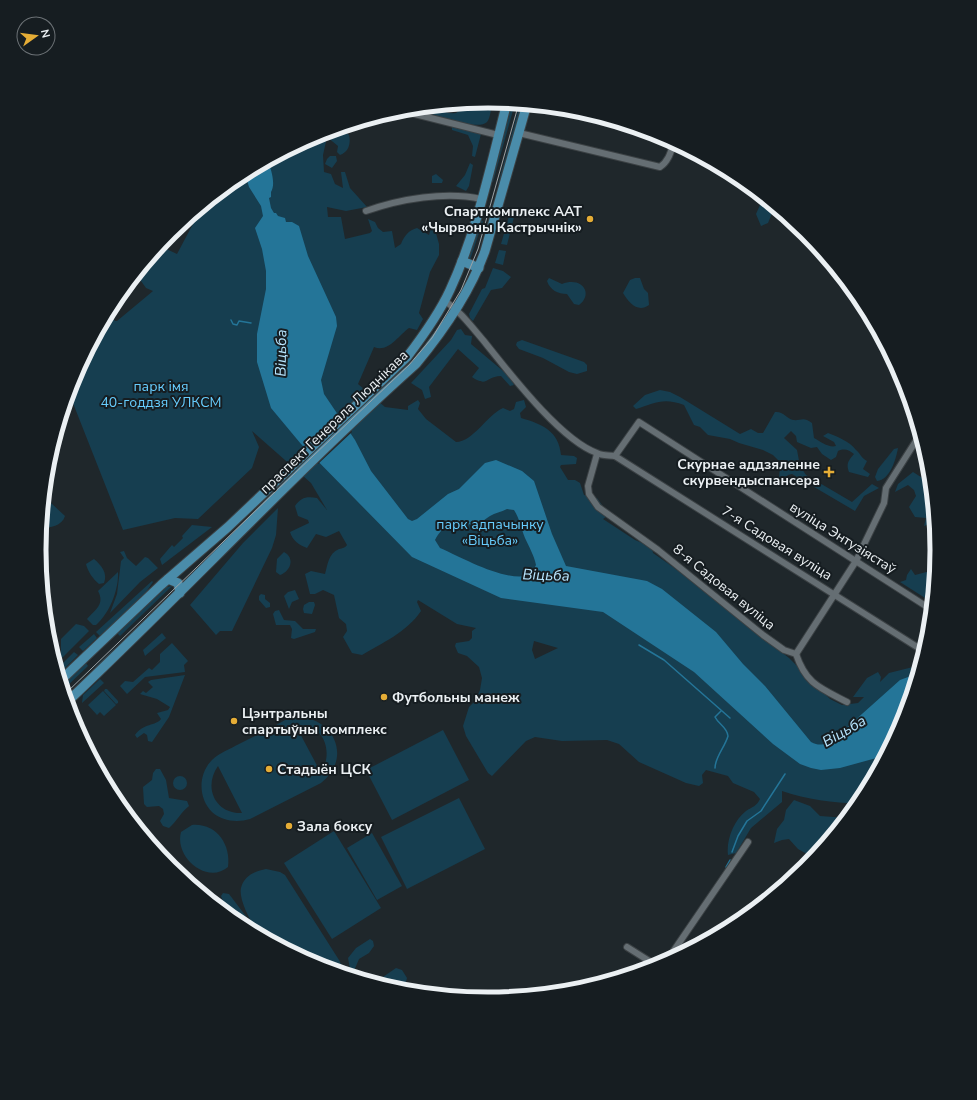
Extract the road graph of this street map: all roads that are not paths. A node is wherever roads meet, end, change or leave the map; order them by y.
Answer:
1 (505, 108) edge
2 (526, 109) edge
3 (414, 114) edge
4 (519, 133) junction
5 (498, 135) junction
6 (672, 147) edge
7 (481, 199) junction
8 (366, 211) dead end
9 (462, 261) junction
10 (479, 268) junction
11 (445, 301) junction
12 (457, 308) junction
13 (917, 439) edge
14 (597, 454) junction
15 (615, 456) junction
16 (228, 527) junction
17 (236, 535) junction
18 (856, 561) junction
19 (168, 579) junction
20 (180, 593) junction
21 (836, 594) junction
22 (927, 607) edge
23 (919, 648) edge
24 (796, 654) junction
25 (64, 677) edge
26 (71, 698) edge
27 (847, 702) dead end
28 (748, 842) dead end
29 (627, 947) dead end
30 (673, 952) edge
31 (650, 962) edge

1 - 5 main road, праспект Генерала Люднікава
2 - 4 main road, праспект Генерала Люднікава
3 - 5 street
4 - 6 street
4 - 10 main road, праспект Генерала Люднікава
5 - 7 main road, праспект Генерала Люднікава
7 - 8 street
7 - 9 main road, праспект Генерала Люднікава
9 - 10 main road
9 - 11 main road, праспект Генерала Люднікава
10 - 12 main road, праспект Генерала Люднікава
11 - 12 street
11 - 16 main road, праспект Генерала Люднікава
12 - 14 street
12 - 17 main road, праспект Генерала Люднікава
13 - 18 street
14 - 15 street
14 - 24 street, 8-я Садовая вуліца
15 - 18 street, вуліца Энтузіястаў
15 - 21 street, 7-я Садовая вуліца
16 - 17 street
16 - 19 main road, праспект Генерала Люднікава
17 - 20 main road, праспект Генерала Люднікава
18 - 21 street
18 - 22 street, вуліца Энтузіястаў
19 - 20 main road
19 - 25 main road, праспект Генерала Люднікава
20 - 26 main road, праспект Генерала Люднікава
21 - 23 street, 7-я Садовая вуліца
21 - 24 street
24 - 27 street
28 - 30 street
29 - 31 street

